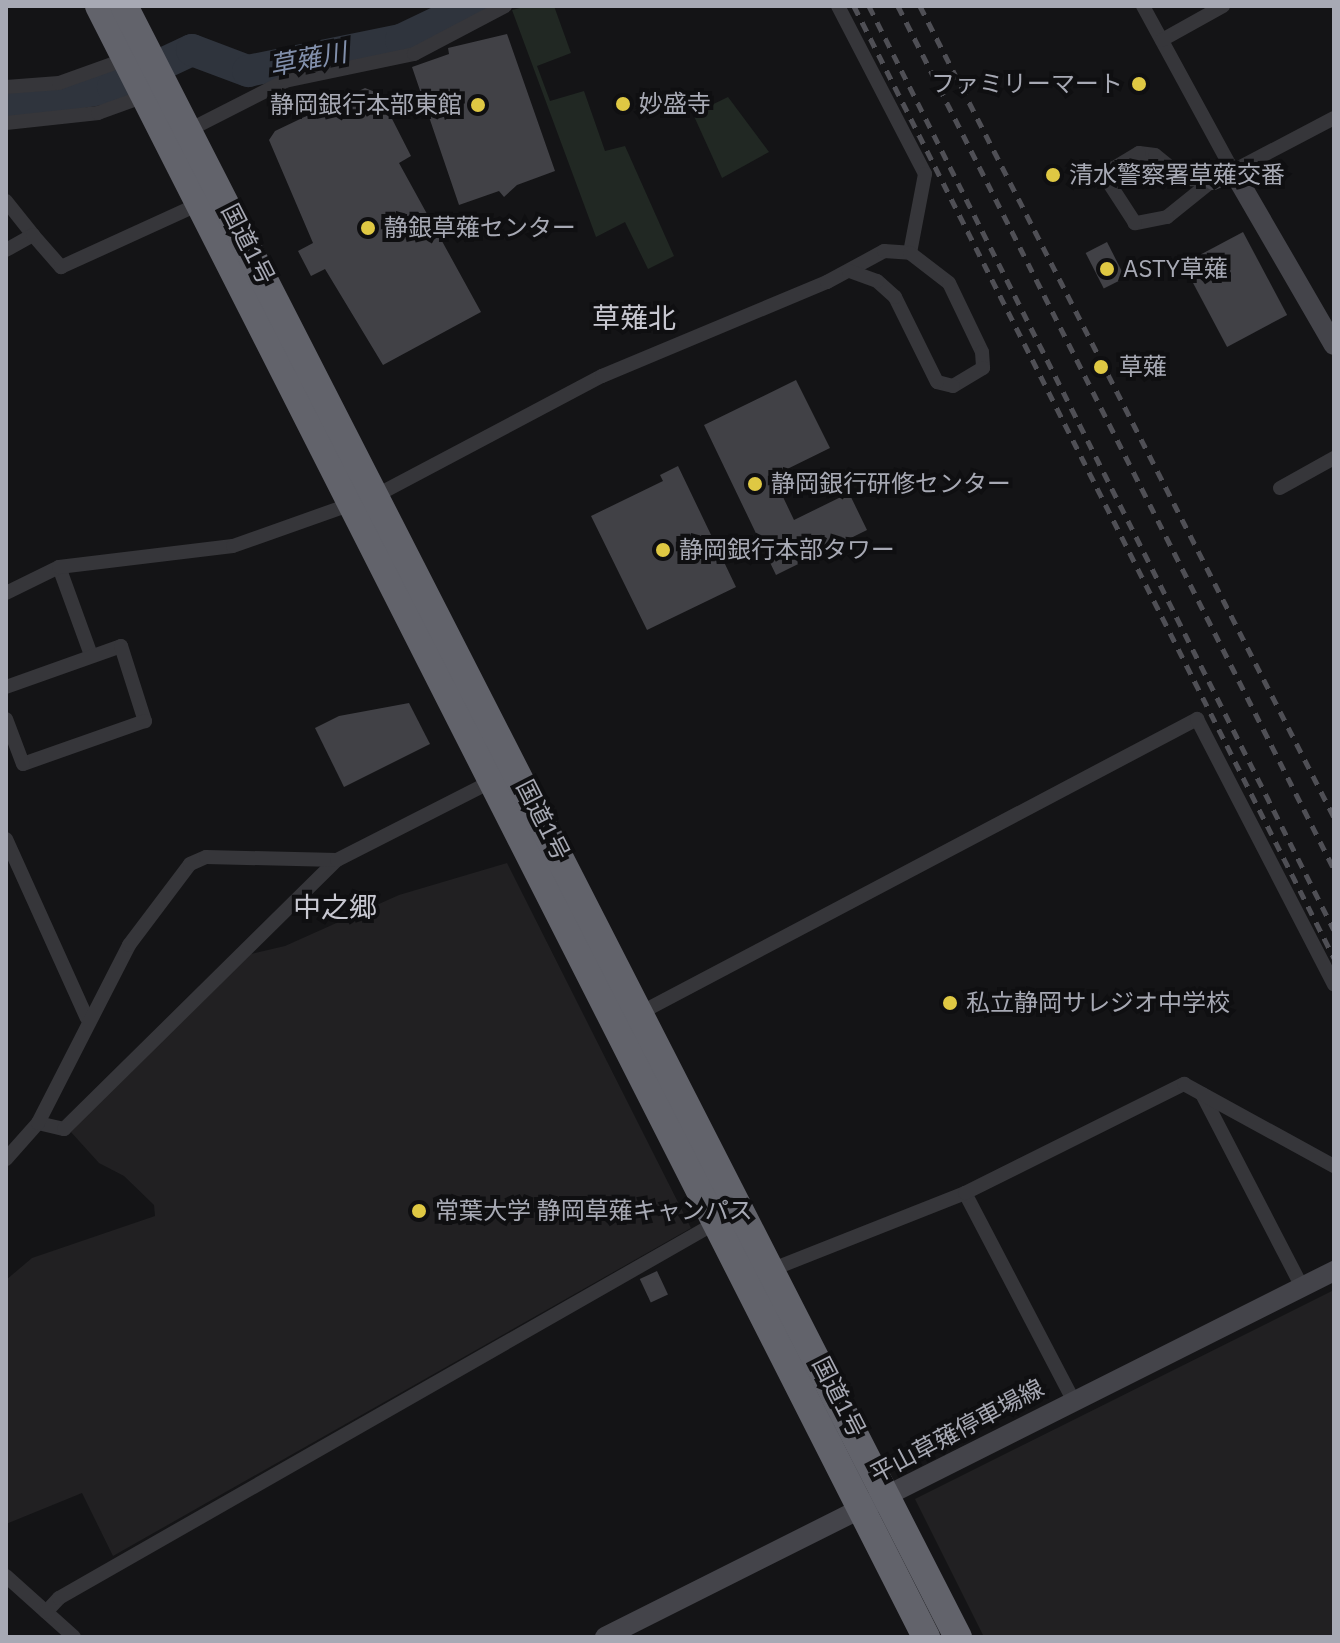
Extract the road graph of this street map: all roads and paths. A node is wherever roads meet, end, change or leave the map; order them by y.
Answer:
1 (99, 6) edge
2 (124, 6) edge
3 (504, 6) edge
4 (838, 6) edge
5 (1143, 6) edge
6 (1223, 6) edge
7 (1162, 40) junction
8 (126, 59) junction
9 (6, 87) edge
10 (145, 96) junction
11 (1333, 120) edge
12 (6, 123) edge
13 (189, 130) junction
14 (1233, 171) junction
15 (1213, 180) junction
16 (6, 201) edge
17 (199, 204) junction
18 (33, 235) junction
19 (6, 250) edge
20 (910, 253) junction
21 (849, 271) junction
22 (1334, 345) edge
23 (1334, 458) edge
24 (1280, 488) dead end
25 (377, 495) junction
26 (350, 502) junction
27 (59, 567) junction
28 (6, 593) edge
29 (91, 655) junction
30 (6, 687) edge
31 (6, 719) edge
32 (490, 782) junction
33 (6, 839) edge
34 (337, 860) junction
35 (1334, 985) edge
36 (642, 1012) junction
37 (87, 1018) junction
38 (1202, 1094) junction
39 (38, 1123) junction
40 (6, 1159) edge
41 (1334, 1166) edge
42 (965, 1193) junction
43 (742, 1207) junction
44 (716, 1223) junction
45 (773, 1269) junction
46 (1334, 1271) edge
47 (1302, 1287) junction
48 (1072, 1398) junction
49 (889, 1496) junction
50 (863, 1511) junction
51 (6, 1576) edge
52 (46, 1612) junction
53 (74, 1637) edge
54 (605, 1637) edge
55 (926, 1637) edge
56 (958, 1637) edge

1 - 8 highway, 国道1号
2 - 13 highway, 国道1号
3 - 13 street
4 - 20 street
5 - 7 street
6 - 7 street
7 - 14 street
8 - 9 street
8 - 10 highway, 国道1号
10 - 12 street
10 - 17 highway, 国道1号
11 - 14 street
13 - 25 highway, 国道1号
14 - 15 main road
14 - 22 main road
15 - 15 street
16 - 18 street
17 - 18 street
17 - 26 highway, 国道1号
18 - 19 street
20 - 21 street
20 - 21 street
21 - 25 street
23 - 24 street
25 - 26 street
25 - 36 highway, 国道1号
26 - 27 street
26 - 32 highway, 国道1号
27 - 28 street
27 - 29 street
29 - 30 street
29 - 31 street
32 - 34 street
32 - 44 highway, 国道1号
33 - 37 street
34 - 37 street
34 - 39 street
35 - 36 street
36 - 43 highway, 国道1号
37 - 39 street
38 - 41 street
38 - 42 street
38 - 47 street
39 - 40 street
42 - 45 street
42 - 48 street
43 - 44 street
43 - 45 highway, 国道1号
44 - 50 highway, 国道1号
44 - 52 street
45 - 49 highway, 国道1号
46 - 47 main road, 平山草薙停車場線
47 - 48 main road, 平山草薙停車場線
48 - 49 main road, 平山草薙停車場線
49 - 50 main road, 平山草薙停車場線
49 - 56 highway, 国道1号
50 - 54 main road, 平山草薙停車場線
50 - 55 highway, 国道1号
51 - 52 street
52 - 53 street

